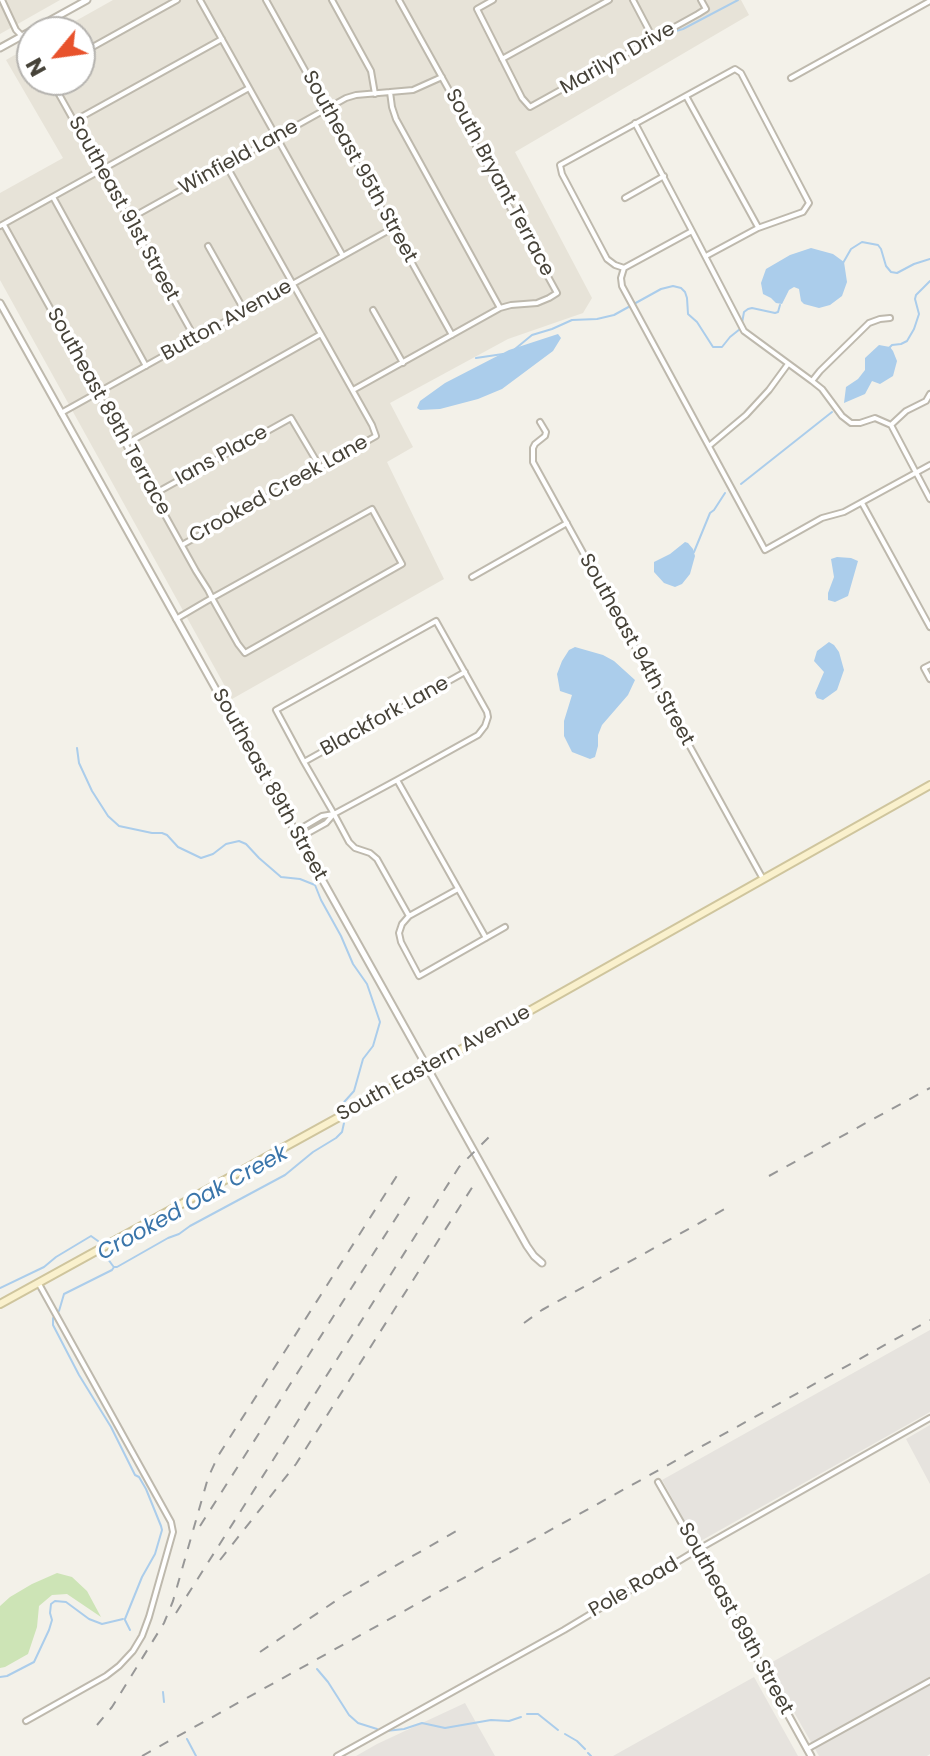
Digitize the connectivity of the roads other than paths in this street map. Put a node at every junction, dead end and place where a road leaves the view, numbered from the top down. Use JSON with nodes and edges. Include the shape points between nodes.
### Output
{"nodes":[{"id":1,"x":2,"y":0,"type":"edge"},
{"id":2,"x":87,"y":0,"type":"edge"},
{"id":3,"x":177,"y":0,"type":"edge"},
{"id":4,"x":200,"y":0,"type":"edge"},
{"id":5,"x":266,"y":0,"type":"edge"},
{"id":6,"x":332,"y":0,"type":"edge"},
{"id":7,"x":399,"y":0,"type":"edge"},
{"id":8,"x":493,"y":0,"type":"edge"},
{"id":9,"x":609,"y":0,"type":"edge"},
{"id":10,"x":633,"y":0,"type":"edge"},
{"id":11,"x":701,"y":0,"type":"edge"},
{"id":12,"x":930,"y":1,"type":"edge"},
{"id":13,"x":58,"y":16,"type":"edge"},
{"id":14,"x":16,"y":30,"type":"edge"},
{"id":15,"x":653,"y":38,"type":"junction"},
{"id":16,"x":222,"y":39,"type":"junction"},
{"id":17,"x":96,"y":45,"type":"edge"},
{"id":18,"x":502,"y":59,"type":"junction"},
{"id":19,"x":442,"y":77,"type":"junction"},
{"id":20,"x":791,"y":78,"type":"dead end"},
{"id":21,"x":249,"y":88,"type":"junction"},
{"id":22,"x":390,"y":92,"type":"junction"},
{"id":23,"x":375,"y":94,"type":"junction"},
{"id":24,"x":60,"y":96,"type":"edge"},
{"id":25,"x":686,"y":96,"type":"junction"},
{"id":26,"x":326,"y":109,"type":"junction"},
{"id":27,"x":74,"y":121,"type":"junction"},
{"id":28,"x":635,"y":123,"type":"junction"},
{"id":29,"x":276,"y":137,"type":"junction"},
{"id":30,"x":226,"y":165,"type":"junction"},
{"id":31,"x":102,"y":170,"type":"junction"},
{"id":32,"x":664,"y":176,"type":"junction"},
{"id":33,"x":53,"y":197,"type":"junction"},
{"id":34,"x":625,"y":198,"type":"dead end"},
{"id":35,"x":129,"y":219,"type":"junction"},
{"id":36,"x":2,"y":226,"type":"edge"},
{"id":37,"x":393,"y":228,"type":"junction"},
{"id":38,"x":758,"y":228,"type":"junction"},
{"id":39,"x":692,"y":231,"type":"junction"},
{"id":40,"x":208,"y":246,"type":"dead end"},
{"id":41,"x":343,"y":256,"type":"junction"},
{"id":42,"x":706,"y":256,"type":"junction"},
{"id":43,"x":624,"y":268,"type":"junction"},
{"id":44,"x":293,"y":284,"type":"junction"},
{"id":45,"x":0,"y":303,"type":"edge"},
{"id":46,"x":500,"y":308,"type":"junction"},
{"id":47,"x":373,"y":310,"type":"dead end"},
{"id":48,"x":244,"y":311,"type":"junction"},
{"id":49,"x":890,"y":318,"type":"dead end"},
{"id":50,"x":321,"y":334,"type":"junction"},
{"id":51,"x":452,"y":335,"type":"junction"},
{"id":52,"x":195,"y":338,"type":"junction"},
{"id":53,"x":403,"y":363,"type":"junction"},
{"id":54,"x":788,"y":364,"type":"junction"},
{"id":55,"x":146,"y":366,"type":"junction"},
{"id":56,"x":812,"y":381,"type":"junction"},
{"id":57,"x":353,"y":390,"type":"junction"},
{"id":58,"x":97,"y":393,"type":"junction"},
{"id":59,"x":930,"y":394,"type":"edge"},
{"id":60,"x":61,"y":413,"type":"junction"},
{"id":61,"x":540,"y":422,"type":"dead end"},
{"id":62,"x":891,"y":425,"type":"junction"},
{"id":63,"x":126,"y":444,"type":"junction"},
{"id":64,"x":709,"y":446,"type":"junction"},
{"id":65,"x":930,"y":465,"type":"edge"},
{"id":66,"x":320,"y":468,"type":"junction"},
{"id":67,"x":916,"y":473,"type":"junction"},
{"id":68,"x":154,"y":494,"type":"junction"},
{"id":69,"x":930,"y":499,"type":"edge"},
{"id":70,"x":862,"y":503,"type":"junction"},
{"id":71,"x":567,"y":523,"type":"junction"},
{"id":72,"x":182,"y":545,"type":"junction"},
{"id":73,"x":472,"y":577,"type":"dead end"},
{"id":74,"x":212,"y":598,"type":"junction"},
{"id":75,"x":176,"y":619,"type":"junction"},
{"id":76,"x":930,"y":627,"type":"edge"},
{"id":77,"x":930,"y":665,"type":"edge"},
{"id":78,"x":465,"y":672,"type":"junction"},
{"id":79,"x":930,"y":679,"type":"edge"},
{"id":80,"x":304,"y":762,"type":"junction"},
{"id":81,"x":397,"y":780,"type":"junction"},
{"id":82,"x":930,"y":785,"type":"edge"},
{"id":83,"x":334,"y":814,"type":"junction"},
{"id":84,"x":295,"y":832,"type":"junction"},
{"id":85,"x":299,"y":838,"type":"junction"},
{"id":86,"x":763,"y":879,"type":"junction"},
{"id":87,"x":458,"y":889,"type":"junction"},
{"id":88,"x":409,"y":916,"type":"junction"},
{"id":89,"x":505,"y":927,"type":"dead end"},
{"id":90,"x":486,"y":938,"type":"junction"},
{"id":91,"x":428,"y":1068,"type":"junction"},
{"id":92,"x":542,"y":1263,"type":"dead end"},
{"id":93,"x":38,"y":1283,"type":"junction"},
{"id":94,"x":0,"y":1304,"type":"edge"},
{"id":95,"x":930,"y":1418,"type":"edge"},
{"id":96,"x":658,"y":1482,"type":"dead end"},
{"id":97,"x":697,"y":1550,"type":"junction"},
{"id":98,"x":930,"y":1681,"type":"edge"},
{"id":99,"x":26,"y":1721,"type":"dead end"},
{"id":100,"x":807,"y":1749,"type":"junction"},
{"id":101,"x":337,"y":1756,"type":"edge"},
{"id":102,"x":811,"y":1756,"type":"edge"}],
"edges":[{"from":1,"to":14,"type":"street"},
{"from":2,"to":13,"type":"street"},
{"from":3,"to":17,"type":"street"},
{"from":4,"to":16,"type":"street"},
{"from":5,"to":26,"type":"street","name":"Southeast 95th Street"},
{"from":6,"to":23,"type":"street","via":[[371,71]]},
{"from":7,"to":19,"type":"street","name":"South Bryant Terrace"},
{"from":8,"to":18,"type":"street","via":[[477,9]]},
{"from":9,"to":18,"type":"street"},
{"from":10,"to":15,"type":"street"},
{"from":11,"to":15,"type":"street","name":"Marilyn Drive","via":[[706,9]]},
{"from":12,"to":20,"type":"street"},
{"from":15,"to":18,"type":"street","name":"Marilyn Drive","via":[[530,107]]},
{"from":16,"to":21,"type":"street"},
{"from":16,"to":27,"type":"street"},
{"from":19,"to":22,"type":"street","name":"Winfield Lane","via":[[417,89]]},
{"from":19,"to":46,"type":"street","name":"South Bryant Terrace","via":[[557,293],[537,303]]},
{"from":21,"to":29,"type":"street"},
{"from":21,"to":31,"type":"street"},
{"from":22,"to":23,"type":"street","name":"Winfield Lane"},
{"from":22,"to":46,"type":"street","via":[[396,119]]},
{"from":23,"to":26,"type":"street","name":"Winfield Lane","via":[[346,98]]},
{"from":24,"to":27,"type":"street","name":"Southeast 91st Street"},
{"from":25,"to":28,"type":"street"},
{"from":25,"to":38,"type":"street"},
{"from":25,"to":38,"type":"street","via":[[735,69],[741,73],[809,203],[803,212]]},
{"from":26,"to":29,"type":"street","name":"Winfield Lane"},
{"from":26,"to":37,"type":"street","name":"Southeast 95th Street"},
{"from":27,"to":31,"type":"street","name":"Southeast 91st Street"},
{"from":28,"to":32,"type":"street"},
{"from":28,"to":43,"type":"street","via":[[559,167],[607,259]]},
{"from":29,"to":30,"type":"street","name":"Winfield Lane"},
{"from":29,"to":41,"type":"street"},
{"from":30,"to":35,"type":"street","name":"Winfield Lane"},
{"from":30,"to":44,"type":"street"},
{"from":31,"to":33,"type":"street"},
{"from":31,"to":35,"type":"street","name":"Southeast 91st Street"},
{"from":32,"to":34,"type":"street"},
{"from":32,"to":39,"type":"street"},
{"from":33,"to":36,"type":"street"},
{"from":33,"to":55,"type":"street"},
{"from":35,"to":52,"type":"street","name":"Southeast 91st Street"},
{"from":36,"to":58,"type":"street","name":"Southeast 89th Terrace"},
{"from":37,"to":41,"type":"street","name":"Button Avenue"},
{"from":37,"to":51,"type":"street","name":"Southeast 95th Street"},
{"from":38,"to":42,"type":"street"},
{"from":39,"to":42,"type":"street"},
{"from":39,"to":43,"type":"street"},
{"from":40,"to":48,"type":"street"},
{"from":41,"to":44,"type":"street","name":"Button Avenue"},
{"from":42,"to":54,"type":"street","via":[[744,331]]},
{"from":43,"to":64,"type":"street","via":[[622,286]]},
{"from":44,"to":48,"type":"street","name":"Button Avenue"},
{"from":44,"to":50,"type":"street"},
{"from":45,"to":60,"type":"street","name":"Southeast 89th Street"},
{"from":46,"to":51,"type":"street","name":"South Bryant Terrace"},
{"from":47,"to":53,"type":"street"},
{"from":48,"to":52,"type":"street","name":"Button Avenue"},
{"from":49,"to":56,"type":"street","via":[[869,323]]},
{"from":50,"to":57,"type":"street"},
{"from":50,"to":63,"type":"street"},
{"from":51,"to":53,"type":"street","name":"South Bryant Terrace"},
{"from":52,"to":55,"type":"street","name":"Button Avenue"},
{"from":53,"to":57,"type":"street","name":"South Bryant Terrace"},
{"from":54,"to":56,"type":"street"},
{"from":54,"to":64,"type":"street","via":[[746,415]]},
{"from":55,"to":58,"type":"street","name":"Button Avenue"},
{"from":56,"to":62,"type":"street","via":[[851,423],[875,418]]},
{"from":57,"to":66,"type":"street","name":"Crooked Creek Lane","via":[[376,436]]},
{"from":58,"to":60,"type":"street","name":"Button Avenue"},
{"from":58,"to":63,"type":"street","name":"Southeast 89th Terrace"},
{"from":59,"to":62,"type":"street"},
{"from":60,"to":75,"type":"street","name":"Southeast 89th Street"},
{"from":61,"to":71,"type":"street","name":"Southeast 94th Street","via":[[546,432],[533,448],[533,462]]},
{"from":62,"to":67,"type":"street"},
{"from":63,"to":68,"type":"street","name":"Southeast 89th Terrace"},
{"from":64,"to":70,"type":"street","via":[[765,550]]},
{"from":65,"to":67,"type":"street"},
{"from":66,"to":68,"type":"street","name":"Ians Place","via":[[291,418]]},
{"from":66,"to":72,"type":"street","name":"Crooked Creek Lane"},
{"from":67,"to":69,"type":"street"},
{"from":67,"to":70,"type":"street"},
{"from":68,"to":72,"type":"street","name":"Southeast 89th Terrace"},
{"from":70,"to":76,"type":"street"},
{"from":71,"to":73,"type":"street"},
{"from":71,"to":86,"type":"street","name":"Southeast 94th Street"},
{"from":72,"to":74,"type":"street","name":"Southeast 89th Terrace"},
{"from":74,"to":74,"type":"street","name":"Southeast 89th Terrace","via":[[372,509],[402,564],[245,653]]},
{"from":74,"to":75,"type":"street","name":"Southeast 89th Terrace"},
{"from":75,"to":84,"type":"street","name":"Southeast 89th Street"},
{"from":77,"to":79,"type":"street","via":[[924,668]]},
{"from":78,"to":80,"type":"street","name":"Blackfork Lane"},
{"from":78,"to":80,"type":"street","via":[[436,621],[276,710]]},
{"from":78,"to":81,"type":"street","via":[[487,712],[487,722],[478,735]]},
{"from":80,"to":83,"type":"street"},
{"from":81,"to":83,"type":"street"},
{"from":81,"to":87,"type":"street"},
{"from":82,"to":86,"type":"main road","name":"South Eastern Avenue"},
{"from":83,"to":84,"type":"street"},
{"from":83,"to":85,"type":"street"},
{"from":83,"to":88,"type":"street","via":[[351,845],[377,859]]},
{"from":84,"to":85,"type":"street","name":"Southeast 89th Street"},
{"from":85,"to":91,"type":"street","name":"Southeast 89th Street"},
{"from":86,"to":91,"type":"main road","name":"South Eastern Avenue"},
{"from":87,"to":88,"type":"street"},
{"from":87,"to":90,"type":"street"},
{"from":88,"to":90,"type":"street","via":[[400,938],[419,976]]},
{"from":89,"to":90,"type":"street"},
{"from":91,"to":92,"type":"street","name":"Southeast 89th Street","via":[[527,1246]]},
{"from":91,"to":93,"type":"main road","name":"South Eastern Avenue"},
{"from":93,"to":94,"type":"main road","name":"South Eastern Avenue"},
{"from":93,"to":99,"type":"street","via":[[173,1532],[149,1617],[133,1651],[106,1676]]},
{"from":95,"to":97,"type":"street","name":"Pole Road"},
{"from":96,"to":97,"type":"street","name":"Southeast 89th Street"},
{"from":97,"to":100,"type":"street","name":"Southeast 89th Street"},
{"from":97,"to":101,"type":"street","name":"Pole Road"},
{"from":98,"to":100,"type":"street"},
{"from":100,"to":102,"type":"street","name":"Southeast 89th Street"}]}
